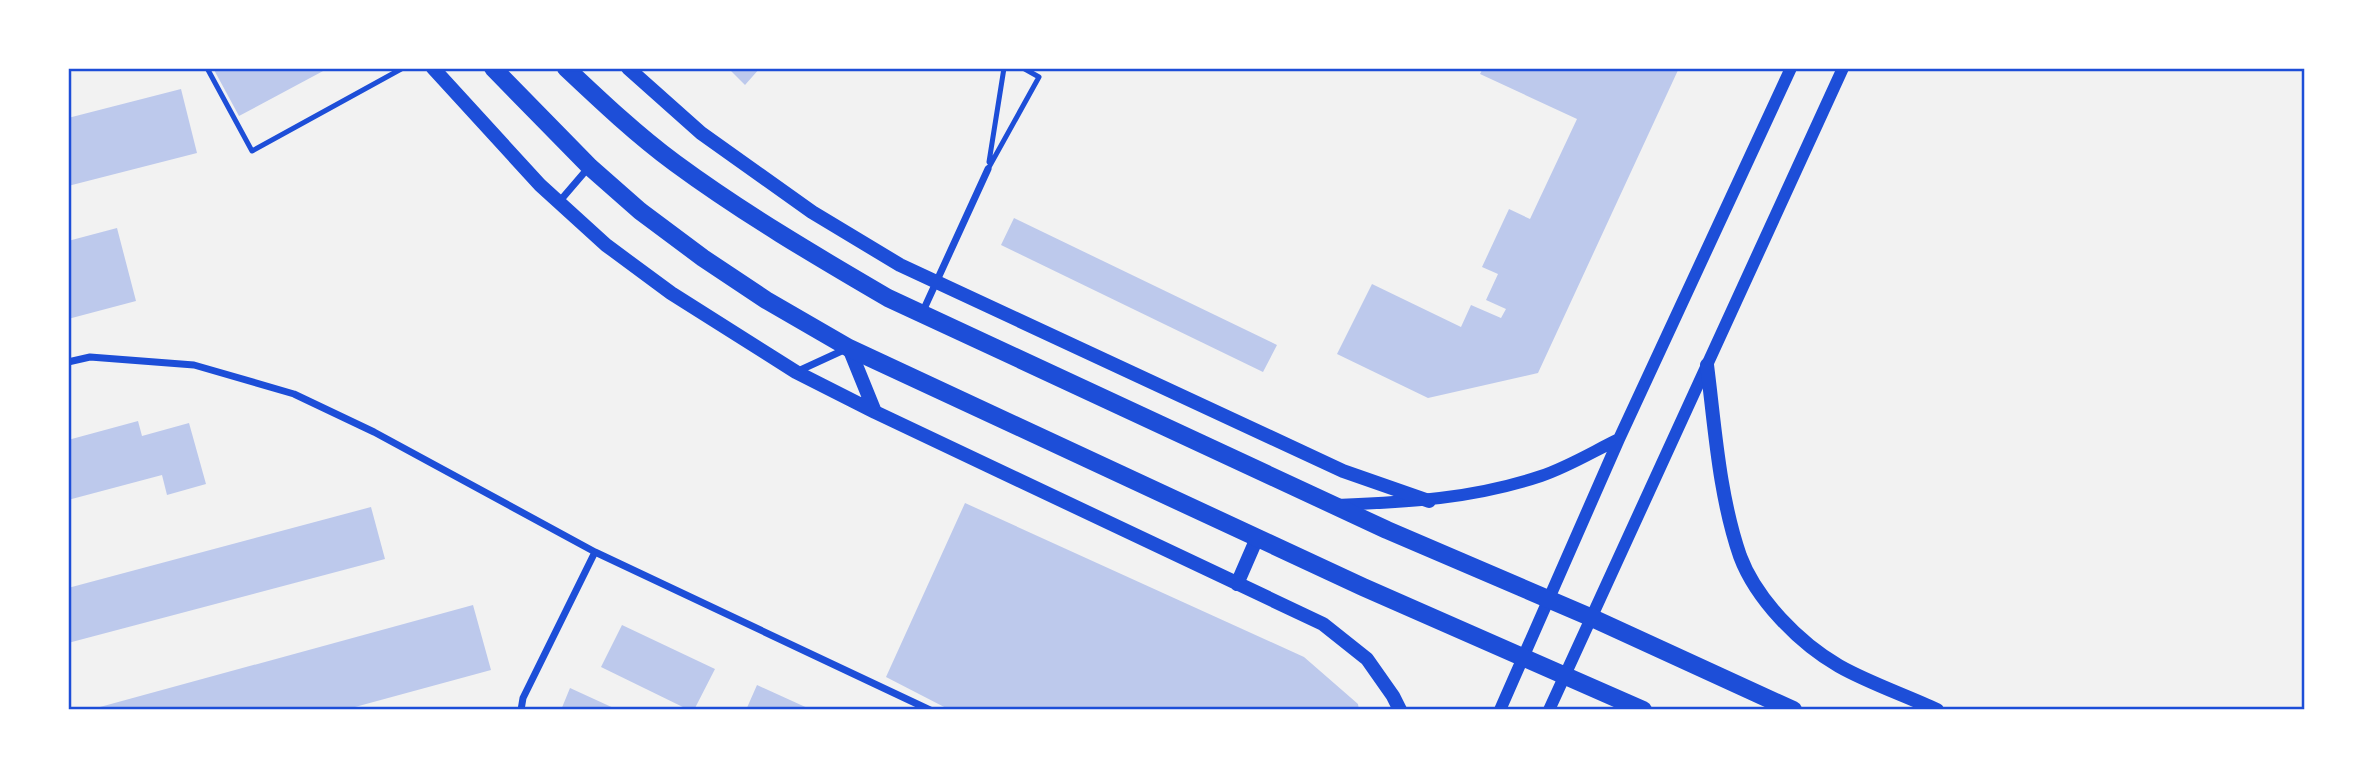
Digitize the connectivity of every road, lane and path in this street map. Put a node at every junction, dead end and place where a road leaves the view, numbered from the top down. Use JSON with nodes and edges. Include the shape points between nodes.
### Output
{"nodes":[{"id":1,"x":207,"y":68,"type":"edge"},
{"id":2,"x":403,"y":68,"type":"edge"},
{"id":3,"x":433,"y":68,"type":"edge"},
{"id":4,"x":493,"y":68,"type":"edge"},
{"id":5,"x":566,"y":68,"type":"edge"},
{"id":6,"x":628,"y":68,"type":"edge"},
{"id":7,"x":1003,"y":68,"type":"edge"},
{"id":8,"x":1024,"y":68,"type":"edge"},
{"id":9,"x":1791,"y":68,"type":"edge"},
{"id":10,"x":1843,"y":68,"type":"edge"},
{"id":11,"x":590,"y":167,"type":"junction"},
{"id":12,"x":988,"y":169,"type":"junction"},
{"id":13,"x":559,"y":202,"type":"junction"},
{"id":14,"x":936,"y":282,"type":"junction"},
{"id":15,"x":922,"y":314,"type":"junction"},
{"id":16,"x":849,"y":348,"type":"junction"},
{"id":17,"x":68,"y":362,"type":"edge"},
{"id":18,"x":1707,"y":365,"type":"junction"},
{"id":19,"x":796,"y":372,"type":"junction"},
{"id":20,"x":875,"y":412,"type":"junction"},
{"id":21,"x":1619,"y":439,"type":"junction"},
{"id":22,"x":1429,"y":501,"type":"junction"},
{"id":23,"x":1334,"y":505,"type":"junction"},
{"id":24,"x":1257,"y":538,"type":"junction"},
{"id":25,"x":595,"y":552,"type":"junction"},
{"id":26,"x":1237,"y":584,"type":"junction"},
{"id":27,"x":1548,"y":600,"type":"junction"},
{"id":28,"x":1591,"y":617,"type":"junction"},
{"id":29,"x":1523,"y":658,"type":"junction"},
{"id":30,"x":1564,"y":676,"type":"junction"},
{"id":31,"x":521,"y":710,"type":"edge"},
{"id":32,"x":930,"y":710,"type":"edge"},
{"id":33,"x":1399,"y":710,"type":"edge"},
{"id":34,"x":1500,"y":710,"type":"edge"},
{"id":35,"x":1549,"y":710,"type":"edge"},
{"id":36,"x":1643,"y":710,"type":"edge"},
{"id":37,"x":1793,"y":710,"type":"edge"},
{"id":38,"x":1937,"y":710,"type":"edge"}],
"edges":[{"from":1,"to":2,"type":"lane","via":[[252,151]]},
{"from":3,"to":13,"type":"main road"},
{"from":4,"to":11,"type":"main road"},
{"from":5,"to":15,"type":"main road","via":[[675,163],[813,254]]},
{"from":6,"to":14,"type":"main road","via":[[701,133],[811,212]]},
{"from":7,"to":12,"type":"lane"},
{"from":8,"to":12,"type":"lane","via":[[1039,77]]},
{"from":9,"to":21,"type":"street"},
{"from":10,"to":18,"type":"street"},
{"from":11,"to":13,"type":"street"},
{"from":11,"to":16,"type":"main road","via":[[703,258]]},
{"from":12,"to":14,"type":"street"},
{"from":13,"to":19,"type":"main road","via":[[606,245],[671,293]]},
{"from":14,"to":15,"type":"street"},
{"from":14,"to":22,"type":"main road","via":[[1343,471]]},
{"from":15,"to":23,"type":"main road"},
{"from":16,"to":19,"type":"street"},
{"from":16,"to":20,"type":"main road"},
{"from":16,"to":24,"type":"main road"},
{"from":17,"to":25,"type":"street","via":[[90,357],[194,365],[293,394],[374,432]]},
{"from":18,"to":28,"type":"street"},
{"from":18,"to":38,"type":"main road","via":[[1727,507],[1741,558],[1766,602],[1800,638],[1839,666]]},
{"from":19,"to":20,"type":"main road"},
{"from":20,"to":26,"type":"main road"},
{"from":21,"to":22,"type":"street","via":[[1543,476],[1492,491]]},
{"from":21,"to":27,"type":"street"},
{"from":22,"to":23,"type":"street"},
{"from":23,"to":27,"type":"main road"},
{"from":24,"to":26,"type":"main road"},
{"from":24,"to":29,"type":"main road"},
{"from":25,"to":31,"type":"street"},
{"from":25,"to":32,"type":"street"},
{"from":26,"to":33,"type":"main road","via":[[1323,624],[1367,659]]},
{"from":27,"to":28,"type":"main road"},
{"from":27,"to":29,"type":"street"},
{"from":28,"to":30,"type":"street"},
{"from":28,"to":37,"type":"main road"},
{"from":29,"to":30,"type":"main road"},
{"from":29,"to":34,"type":"street"},
{"from":30,"to":35,"type":"street"},
{"from":30,"to":36,"type":"main road"}]}
